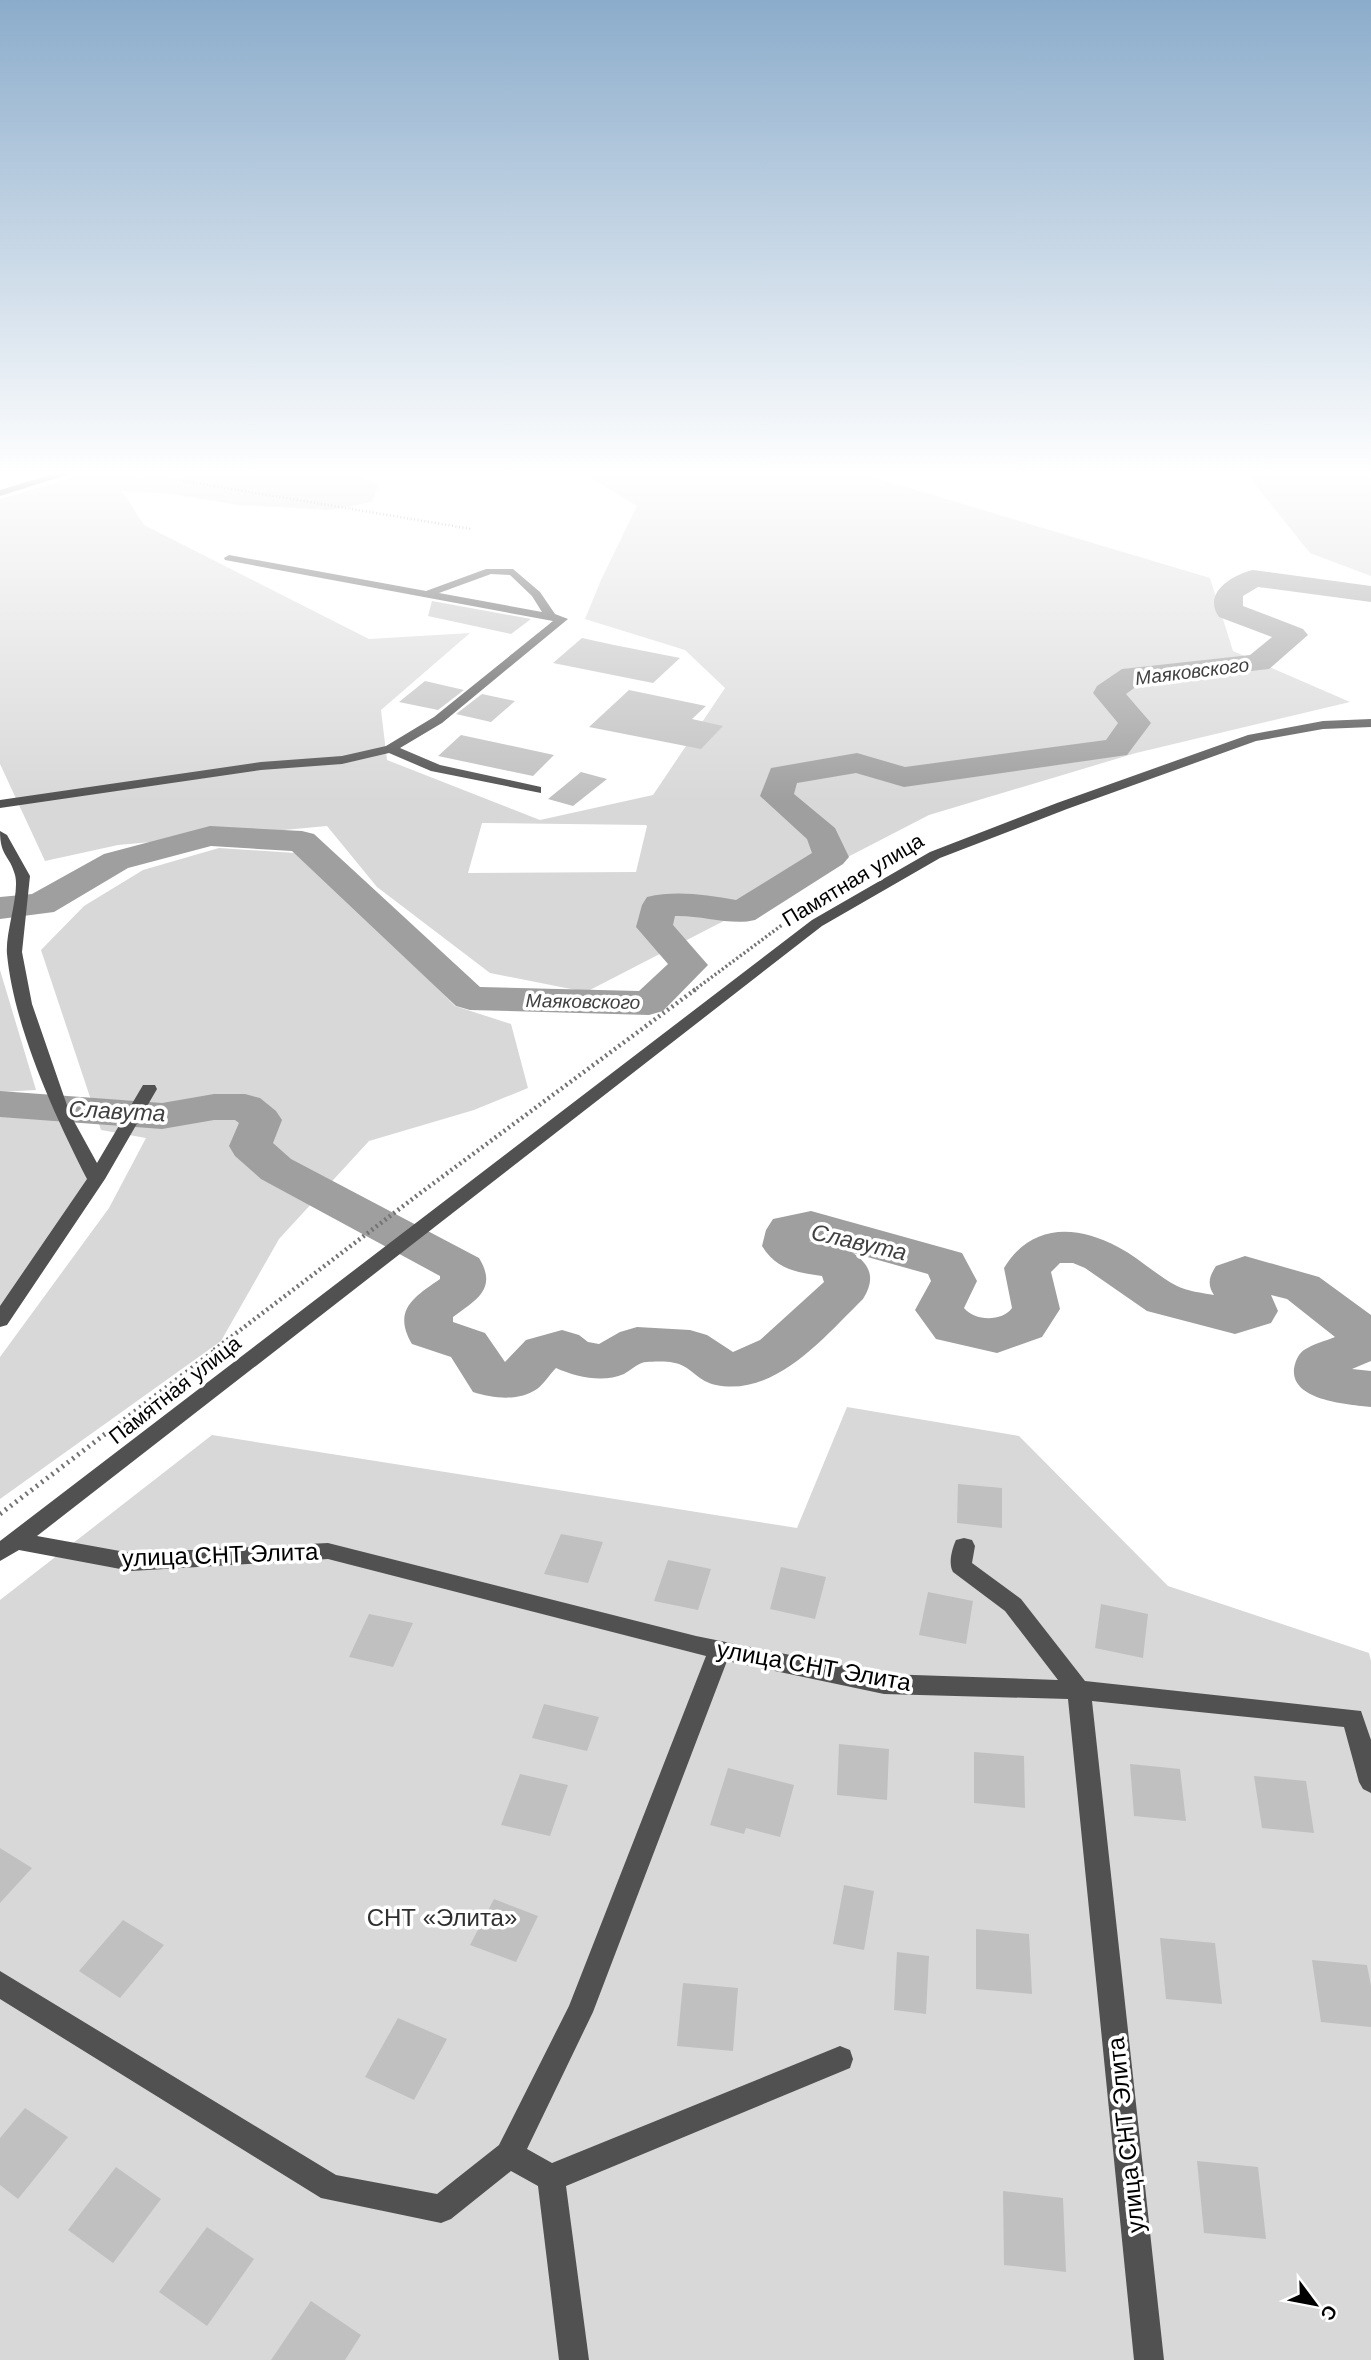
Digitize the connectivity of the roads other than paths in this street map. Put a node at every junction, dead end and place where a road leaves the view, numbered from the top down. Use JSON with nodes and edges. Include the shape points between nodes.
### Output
{"nodes":[{"id":1,"x":367,"y":582,"type":"edge"},
{"id":2,"x":459,"y":582,"type":"edge"},
{"id":3,"x":524,"y":582,"type":"edge"},
{"id":4,"x":429,"y":593,"type":"junction"},
{"id":5,"x":556,"y":617,"type":"junction"},
{"id":6,"x":1371,"y":723,"type":"edge"},
{"id":7,"x":390,"y":750,"type":"junction"},
{"id":8,"x":536,"y":790,"type":"dead end"},
{"id":9,"x":0,"y":804,"type":"edge"},
{"id":10,"x":0,"y":835,"type":"edge"},
{"id":11,"x":149,"y":1089,"type":"dead end"},
{"id":12,"x":96,"y":1179,"type":"junction"},
{"id":13,"x":0,"y":1320,"type":"edge"},
{"id":14,"x":964,"y":1546,"type":"dead end"},
{"id":15,"x":8,"y":1547,"type":"edge"},
{"id":16,"x":720,"y":1650,"type":"junction"},
{"id":17,"x":1079,"y":1690,"type":"junction"},
{"id":18,"x":1371,"y":1782,"type":"edge"},
{"id":19,"x":0,"y":1984,"type":"edge"},
{"id":20,"x":840,"y":2059,"type":"dead end"},
{"id":21,"x":509,"y":2155,"type":"junction"},
{"id":22,"x":551,"y":2178,"type":"junction"},
{"id":23,"x":574,"y":2360,"type":"edge"},
{"id":24,"x":1149,"y":2360,"type":"edge"}],
"edges":[{"from":1,"to":4,"type":"street"},
{"from":2,"to":4,"type":"street"},
{"from":3,"to":5,"type":"street"},
{"from":4,"to":5,"type":"street"},
{"from":5,"to":7,"type":"street","via":[[438,720]]},
{"from":6,"to":15,"type":"street","name":"Памятная улица","via":[[1323,725],[1252,738],[1062,806],[935,855],[817,923]]},
{"from":7,"to":8,"type":"street","via":[[436,768]]},
{"from":7,"to":9,"type":"street"},
{"from":10,"to":12,"type":"street","via":[[23,876],[14,952],[24,1004],[62,1114]]},
{"from":11,"to":12,"type":"street"},
{"from":12,"to":13,"type":"street"},
{"from":14,"to":17,"type":"street","via":[[961,1566],[1013,1605]]},
{"from":15,"to":16,"type":"street","name":"улица СНТ Элита","via":[[131,1562],[328,1551]]},
{"from":16,"to":17,"type":"street","name":"улица СНТ Элита","via":[[884,1684]]},
{"from":16,"to":21,"type":"street","via":[[580,2012]]},
{"from":17,"to":18,"type":"street","via":[[1353,1718]]},
{"from":17,"to":24,"type":"street","name":"улица СНТ Элита"},
{"from":19,"to":21,"type":"street","via":[[331,2188],[442,2209]]},
{"from":20,"to":22,"type":"street"},
{"from":21,"to":22,"type":"street"},
{"from":22,"to":23,"type":"street"}]}
